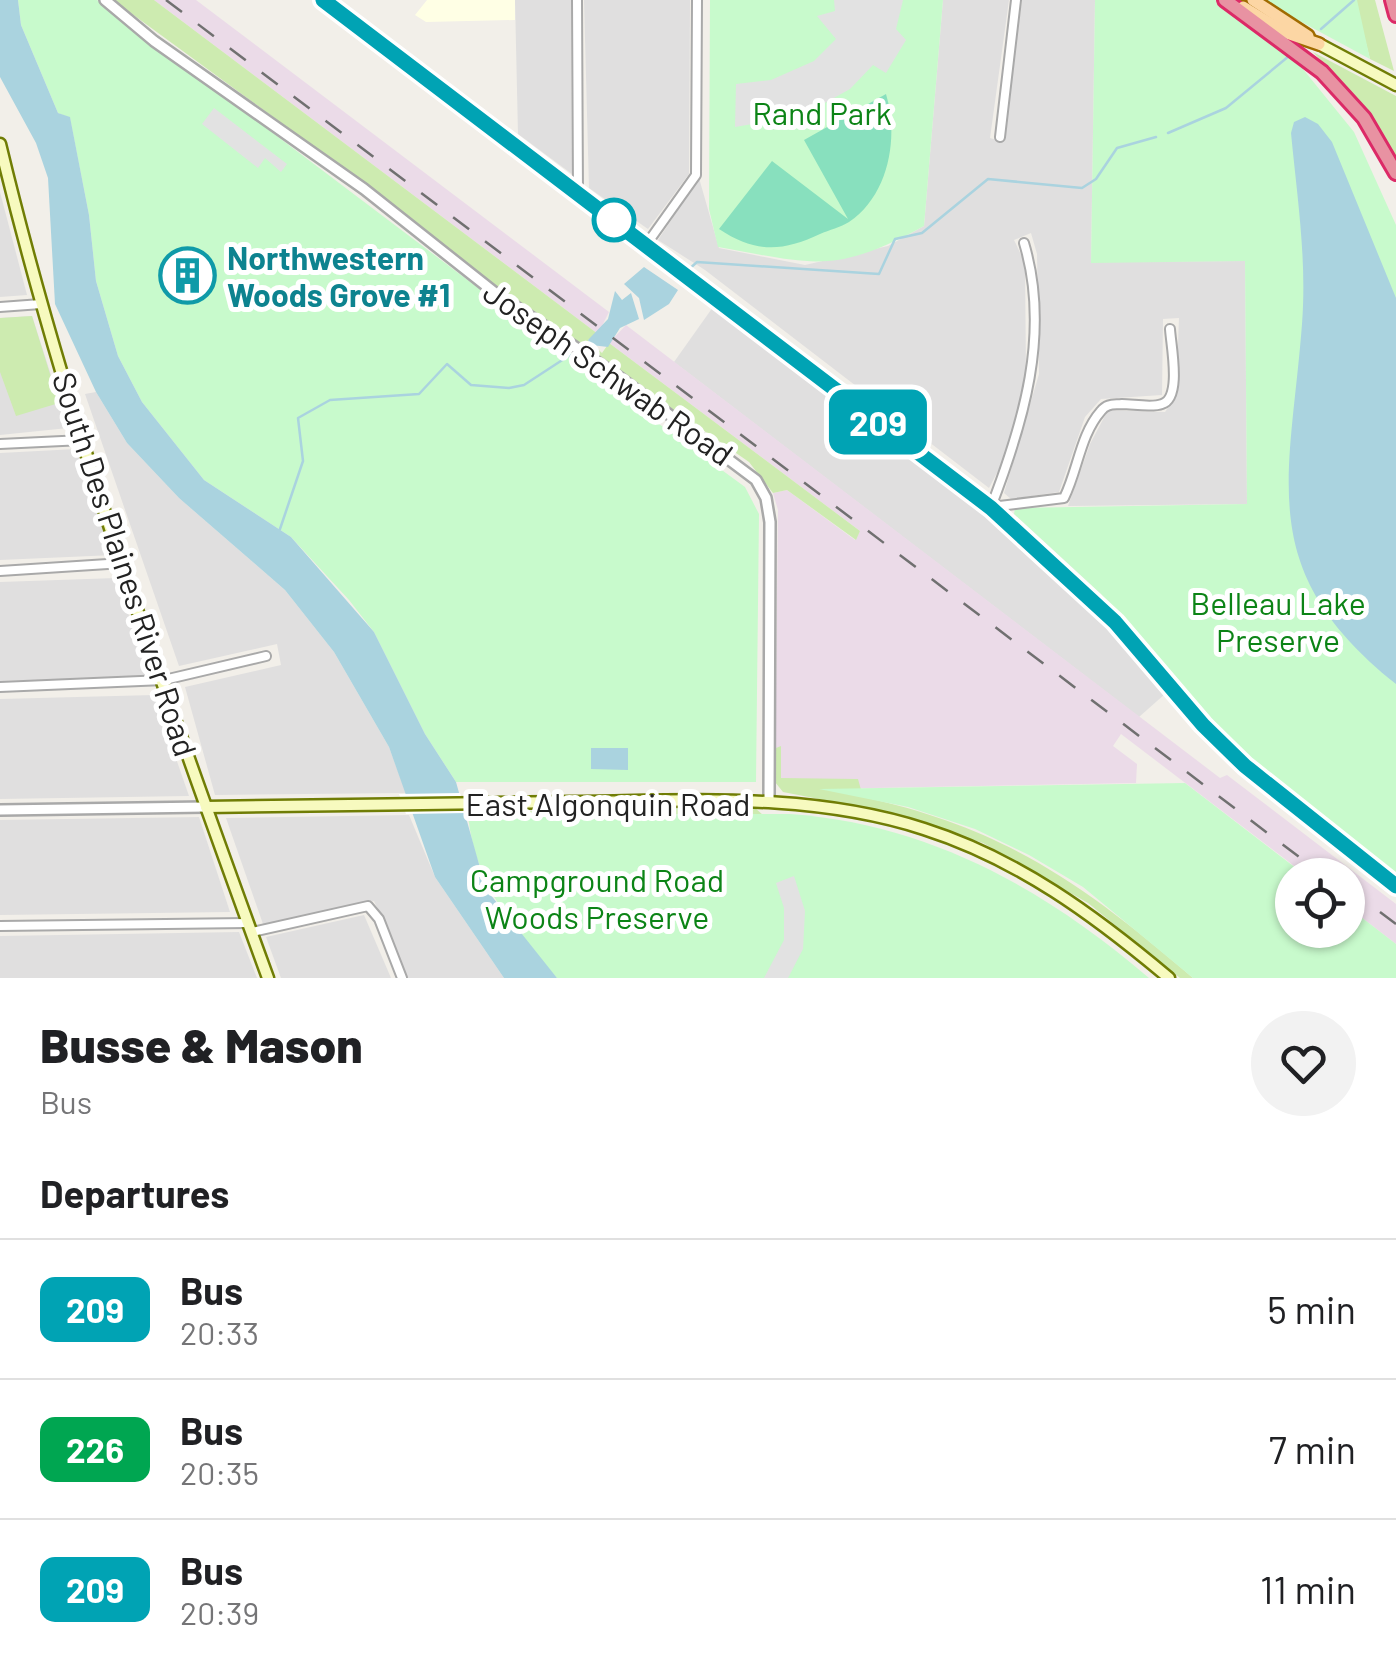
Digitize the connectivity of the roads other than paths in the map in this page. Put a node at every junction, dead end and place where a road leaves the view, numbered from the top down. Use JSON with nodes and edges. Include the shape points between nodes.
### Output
{"nodes":[{"id":1,"x":104,"y":0,"type":"edge"},
{"id":2,"x":322,"y":0,"type":"edge"},
{"id":3,"x":577,"y":0,"type":"edge"},
{"id":4,"x":696,"y":0,"type":"edge"},
{"id":5,"x":1016,"y":0,"type":"edge"},
{"id":6,"x":1225,"y":0,"type":"edge"},
{"id":7,"x":1233,"y":0,"type":"edge"},
{"id":8,"x":1253,"y":0,"type":"edge"},
{"id":9,"x":1392,"y":0,"type":"edge"},
{"id":10,"x":1396,"y":15,"type":"edge"},
{"id":11,"x":1320,"y":44,"type":"junction"},
{"id":12,"x":1396,"y":85,"type":"edge"},
{"id":13,"x":1000,"y":137,"type":"dead end"},
{"id":14,"x":0,"y":144,"type":"edge"},
{"id":15,"x":3,"y":170,"type":"edge"},
{"id":16,"x":1396,"y":173,"type":"edge"},
{"id":17,"x":578,"y":193,"type":"junction"},
{"id":18,"x":1024,"y":243,"type":"dead end"},
{"id":19,"x":646,"y":245,"type":"junction"},
{"id":20,"x":42,"y":304,"type":"junction"},
{"id":21,"x":0,"y":306,"type":"edge"},
{"id":22,"x":1170,"y":329,"type":"dead end"},
{"id":23,"x":82,"y":440,"type":"junction"},
{"id":24,"x":0,"y":444,"type":"edge"},
{"id":25,"x":991,"y":508,"type":"junction"},
{"id":26,"x":123,"y":563,"type":"junction"},
{"id":27,"x":0,"y":570,"type":"edge"},
{"id":28,"x":266,"y":656,"type":"dead end"},
{"id":29,"x":164,"y":680,"type":"junction"},
{"id":30,"x":0,"y":687,"type":"edge"},
{"id":31,"x":769,"y":802,"type":"junction"},
{"id":32,"x":206,"y":808,"type":"junction"},
{"id":33,"x":0,"y":810,"type":"edge"},
{"id":34,"x":1396,"y":886,"type":"edge"},
{"id":35,"x":0,"y":926,"type":"edge"},
{"id":36,"x":250,"y":928,"type":"junction"},
{"id":37,"x":268,"y":978,"type":"edge"},
{"id":38,"x":402,"y":978,"type":"edge"},
{"id":39,"x":1169,"y":978,"type":"edge"}],
"edges":[{"from":1,"to":31,"type":"street","name":"Joseph Schwab Road","via":[[759,484],[770,522]]},
{"from":2,"to":17,"type":"main road"},
{"from":3,"to":17,"type":"street"},
{"from":4,"to":19,"type":"street","via":[[696,175]]},
{"from":5,"to":13,"type":"street"},
{"from":6,"to":16,"type":"highway","via":[[1322,72],[1364,118]]},
{"from":7,"to":11,"type":"main road","via":[[1284,32]]},
{"from":8,"to":11,"type":"main road"},
{"from":9,"to":10,"type":"highway"},
{"from":11,"to":12,"type":"main road"},
{"from":14,"to":15,"type":"main road","name":"South Des Plaines River Road"},
{"from":15,"to":20,"type":"main road","name":"South Des Plaines River Road"},
{"from":17,"to":19,"type":"main road"},
{"from":18,"to":25,"type":"street","via":[[1033,376]]},
{"from":19,"to":25,"type":"main road"},
{"from":20,"to":21,"type":"street"},
{"from":20,"to":23,"type":"main road","name":"South Des Plaines River Road"},
{"from":22,"to":25,"type":"street","via":[[1168,401],[1101,410],[1064,498]]},
{"from":23,"to":24,"type":"street"},
{"from":23,"to":26,"type":"main road","name":"South Des Plaines River Road"},
{"from":25,"to":34,"type":"main road","via":[[1115,622],[1245,766]]},
{"from":26,"to":27,"type":"street"},
{"from":26,"to":29,"type":"main road","name":"South Des Plaines River Road"},
{"from":28,"to":29,"type":"street"},
{"from":29,"to":30,"type":"street"},
{"from":29,"to":32,"type":"main road","name":"South Des Plaines River Road"},
{"from":31,"to":32,"type":"main road","name":"East Algonquin Road"},
{"from":31,"to":39,"type":"main road","name":"East Algonquin Road","via":[[888,818],[981,850],[1060,893]]},
{"from":32,"to":33,"type":"street","name":"East Algonquin Road"},
{"from":32,"to":36,"type":"main road","name":"South Des Plaines River Road"},
{"from":35,"to":36,"type":"street"},
{"from":36,"to":37,"type":"main road","name":"South Des Plaines River Road"},
{"from":36,"to":38,"type":"street","via":[[368,906],[380,919]]}]}
